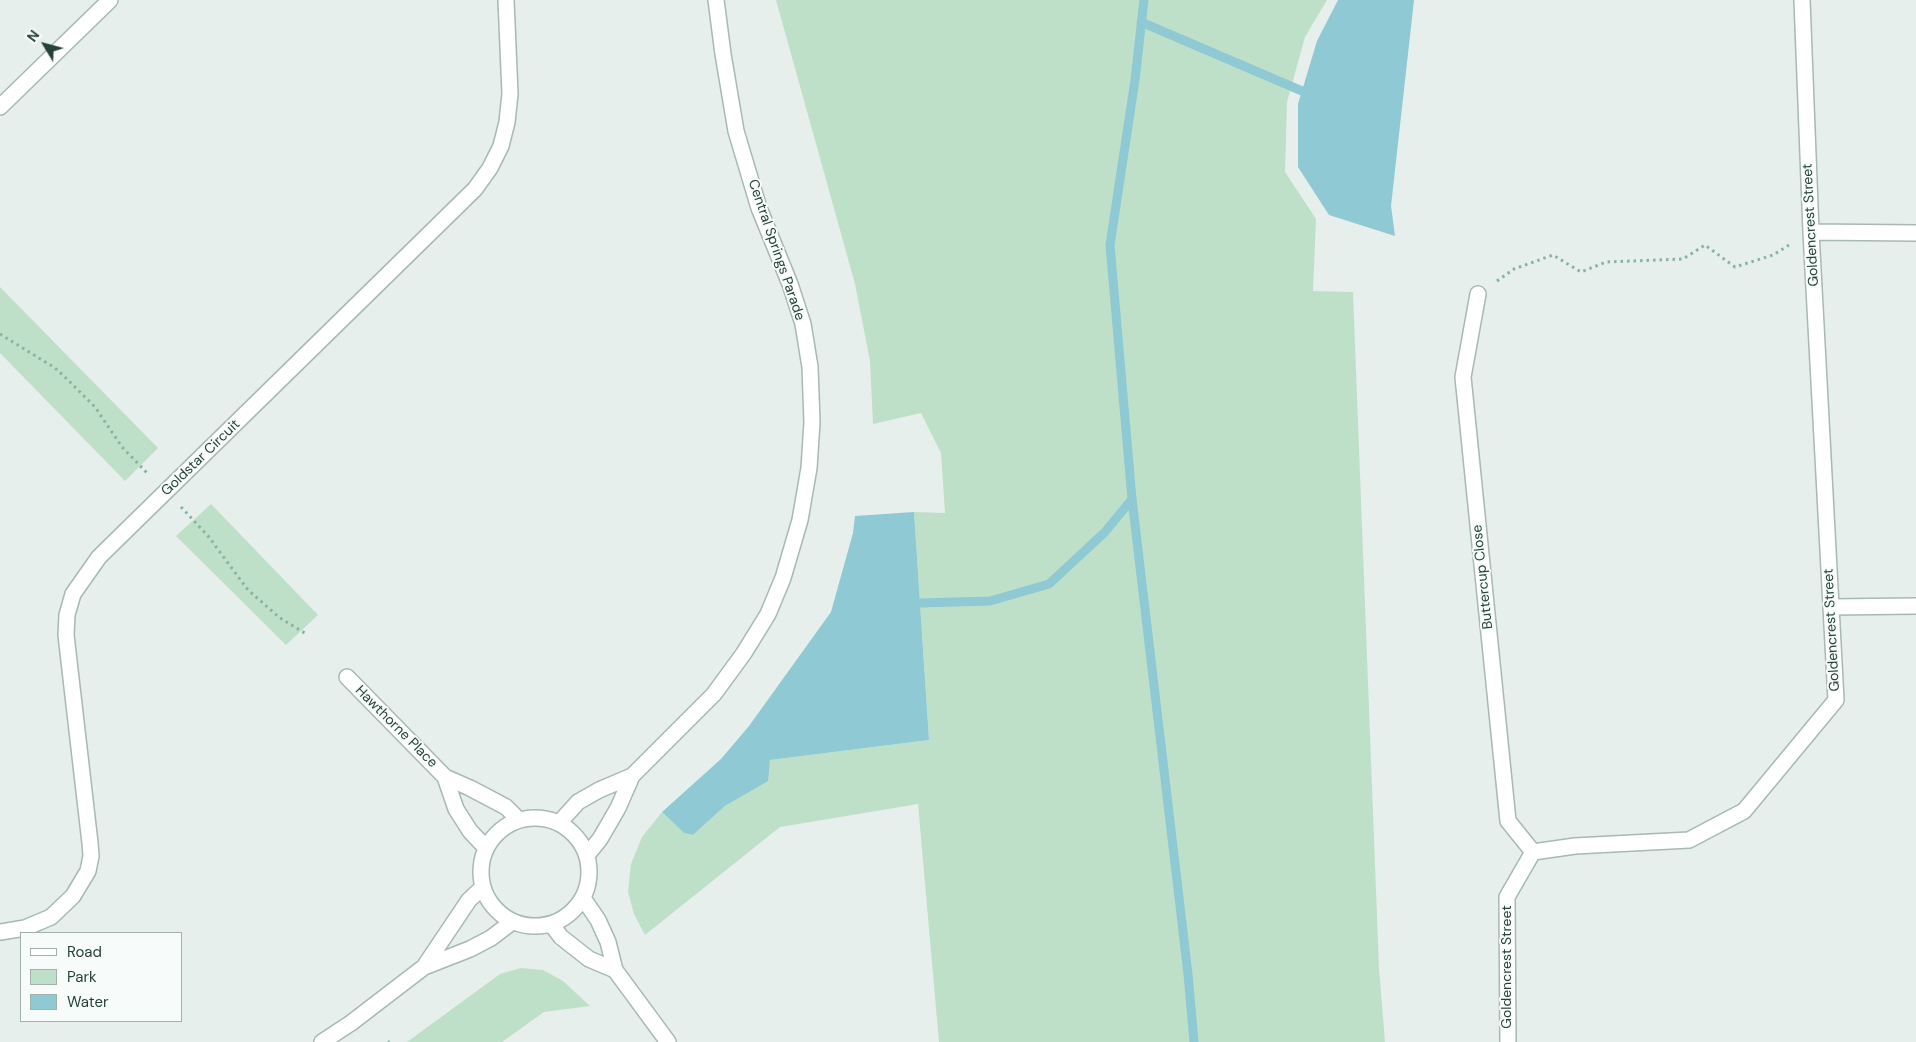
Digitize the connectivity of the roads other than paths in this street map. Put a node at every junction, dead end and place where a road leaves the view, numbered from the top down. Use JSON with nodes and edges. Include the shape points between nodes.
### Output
{"nodes":[{"id":1,"x":110,"y":0,"type":"edge"},
{"id":2,"x":506,"y":0,"type":"edge"},
{"id":3,"x":716,"y":0,"type":"edge"},
{"id":4,"x":1802,"y":0,"type":"edge"},
{"id":5,"x":0,"y":107,"type":"edge"},
{"id":6,"x":1810,"y":232,"type":"junction"},
{"id":7,"x":1916,"y":233,"type":"edge"},
{"id":8,"x":1478,"y":294,"type":"road end"},
{"id":9,"x":1916,"y":606,"type":"edge"},
{"id":10,"x":1831,"y":607,"type":"junction"},
{"id":11,"x":347,"y":677,"type":"dead end"},
{"id":12,"x":632,"y":776,"type":"junction"},
{"id":13,"x":445,"y":777,"type":"junction"},
{"id":14,"x":519,"y":820,"type":"junction"},
{"id":15,"x":559,"y":823,"type":"junction"},
{"id":16,"x":486,"y":848,"type":"junction"},
{"id":17,"x":1533,"y":852,"type":"junction"},
{"id":18,"x":587,"y":856,"type":"junction"},
{"id":19,"x":482,"y":888,"type":"junction"},
{"id":20,"x":583,"y":898,"type":"junction"},
{"id":21,"x":512,"y":922,"type":"junction"},
{"id":22,"x":551,"y":924,"type":"junction"},
{"id":23,"x":0,"y":932,"type":"edge"},
{"id":24,"x":424,"y":967,"type":"junction"},
{"id":25,"x":615,"y":970,"type":"junction"},
{"id":26,"x":322,"y":1042,"type":"edge"},
{"id":27,"x":668,"y":1042,"type":"edge"},
{"id":28,"x":1508,"y":1042,"type":"edge"}],
"edges":[{"from":1,"to":5,"type":"street"},
{"from":2,"to":23,"type":"street","name":"Goldstar Circuit","via":[[510,94],[507,122],[501,146],[475,189],[99,557],[73,594],[67,614],[66,635],[90,843],[88,871],[73,896],[50,918],[25,928]]},
{"from":3,"to":12,"type":"street","name":"Central Springs Parade","via":[[736,131],[759,208],[803,324],[810,367],[812,422],[809,468],[800,520],[783,578],[768,614],[714,694]]},
{"from":4,"to":6,"type":"street","name":"Goldencrest Street"},
{"from":6,"to":7,"type":"street"},
{"from":6,"to":10,"type":"street","name":"Goldencrest Street"},
{"from":8,"to":17,"type":"street","name":"Buttercup Close","via":[[1463,377],[1508,822]]},
{"from":9,"to":10,"type":"street"},
{"from":10,"to":17,"type":"street","name":"Goldencrest Street","via":[[1836,700],[1744,811],[1689,840],[1575,846]]},
{"from":11,"to":13,"type":"street","name":"Hawthorne Place"},
{"from":12,"to":15,"type":"street","name":"Central Springs Parade","via":[[578,802]]},
{"from":12,"to":18,"type":"street","name":"Central Springs Parade","via":[[618,808]]},
{"from":13,"to":14,"type":"street","name":"Hawthorne Place","via":[[506,807]]},
{"from":13,"to":16,"type":"street","name":"Hawthorne Place","via":[[456,809]]},
{"from":14,"to":15,"type":"street","via":[[539,818]]},
{"from":14,"to":16,"type":"street","via":[[494,836]]},
{"from":15,"to":18,"type":"street","via":[[581,842]]},
{"from":16,"to":19,"type":"street","via":[[481,861]]},
{"from":17,"to":28,"type":"street","name":"Goldencrest Street","via":[[1507,897]]},
{"from":18,"to":20,"type":"street","via":[[590,870]]},
{"from":19,"to":21,"type":"street","via":[[488,902]]},
{"from":19,"to":24,"type":"street","via":[[469,900]]},
{"from":20,"to":22,"type":"street","via":[[569,914]]},
{"from":20,"to":25,"type":"street","via":[[608,942]]},
{"from":21,"to":22,"type":"street","via":[[538,927]]},
{"from":21,"to":24,"type":"street","via":[[491,938]]},
{"from":22,"to":25,"type":"street","via":[[561,937],[589,959]]},
{"from":24,"to":26,"type":"street"},
{"from":25,"to":27,"type":"street"}]}
